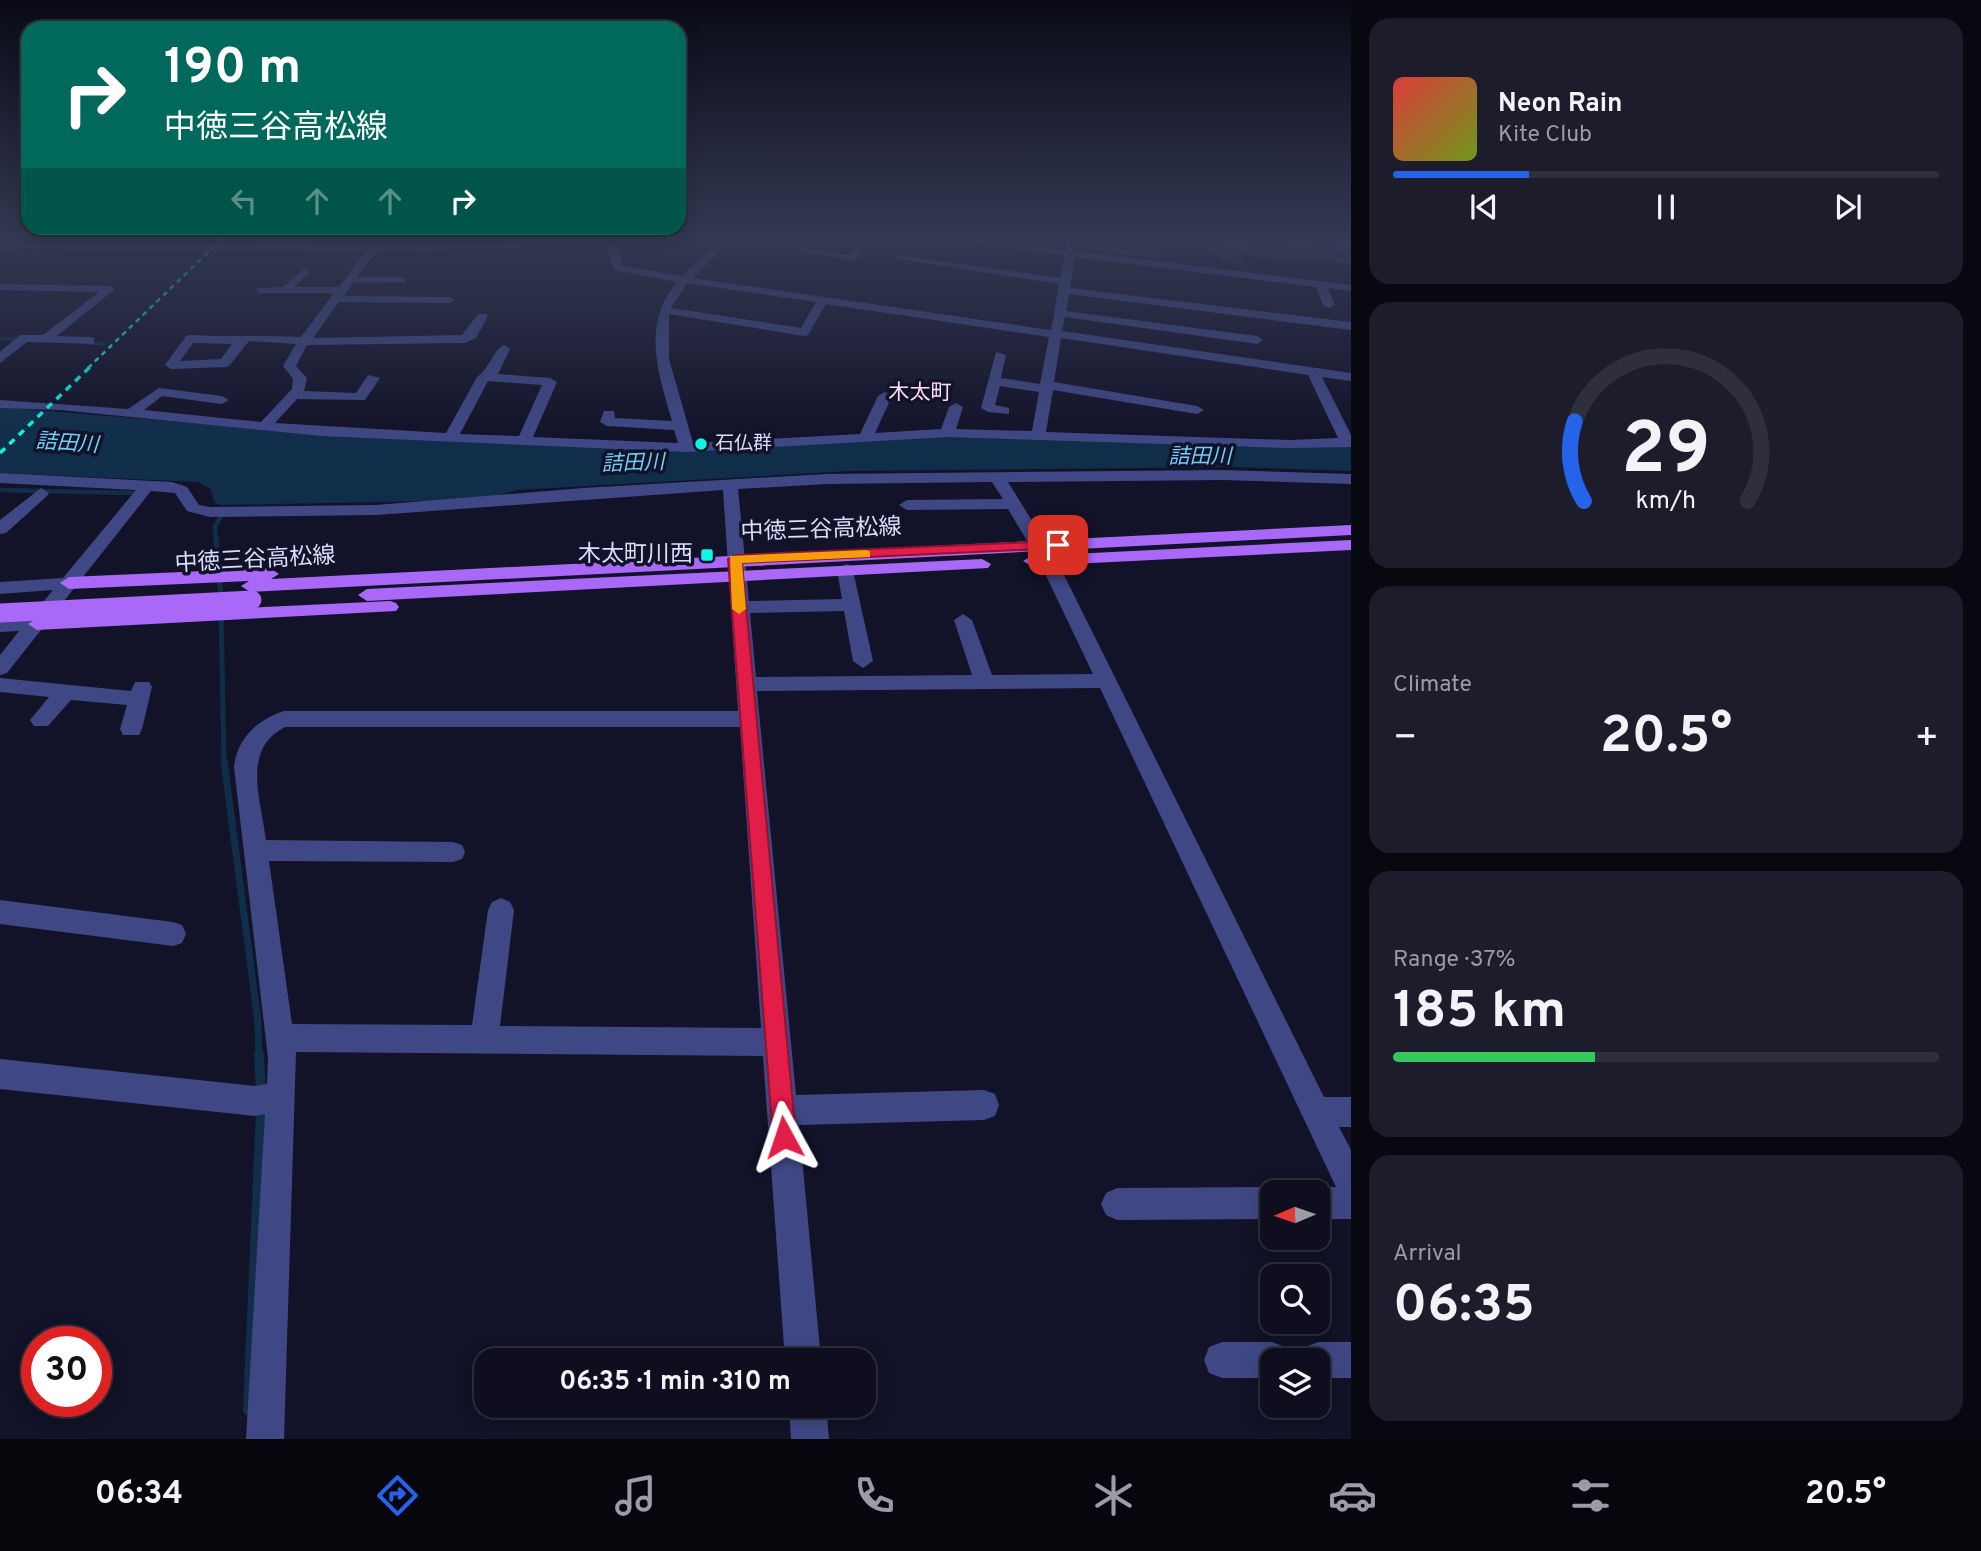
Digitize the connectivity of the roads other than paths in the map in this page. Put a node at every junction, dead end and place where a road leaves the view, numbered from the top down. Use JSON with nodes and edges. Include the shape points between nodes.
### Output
{"nodes":[{"id":1,"x":91,"y":304,"type":"edge"},
{"id":2,"x":331,"y":304,"type":"edge"},
{"id":3,"x":668,"y":304,"type":"edge"},
{"id":4,"x":739,"y":304,"type":"edge"},
{"id":5,"x":769,"y":304,"type":"edge"},
{"id":6,"x":803,"y":304,"type":"edge"},
{"id":7,"x":821,"y":304,"type":"edge"},
{"id":8,"x":865,"y":304,"type":"edge"},
{"id":9,"x":1060,"y":304,"type":"edge"},
{"id":10,"x":1260,"y":304,"type":"edge"},
{"id":11,"x":1282,"y":304,"type":"edge"},
{"id":12,"x":1328,"y":304,"type":"edge"},
{"id":13,"x":664,"y":310,"type":"junction"},
{"id":14,"x":776,"y":310,"type":"junction"},
{"id":15,"x":985,"y":311,"type":"dead end"},
{"id":16,"x":482,"y":316,"type":"dead end"},
{"id":17,"x":726,"y":320,"type":"junction"},
{"id":18,"x":1056,"y":323,"type":"junction"},
{"id":19,"x":1334,"y":324,"type":"junction"},
{"id":20,"x":1351,"y":326,"type":"edge"},
{"id":21,"x":1339,"y":336,"type":"dead end"},
{"id":22,"x":46,"y":339,"type":"junction"},
{"id":23,"x":90,"y":341,"type":"dead end"},
{"id":24,"x":241,"y":341,"type":"junction"},
{"id":25,"x":305,"y":342,"type":"junction"},
{"id":26,"x":504,"y":349,"type":"dead end"},
{"id":27,"x":1000,"y":355,"type":"dead end"},
{"id":28,"x":0,"y":359,"type":"edge"},
{"id":29,"x":1313,"y":372,"type":"junction"},
{"id":30,"x":1351,"y":377,"type":"edge"},
{"id":31,"x":373,"y":378,"type":"dead end"},
{"id":32,"x":490,"y":378,"type":"junction"},
{"id":33,"x":995,"y":381,"type":"junction"},
{"id":34,"x":1045,"y":387,"type":"junction"},
{"id":35,"x":294,"y":396,"type":"junction"},
{"id":36,"x":885,"y":396,"type":"dead end"},
{"id":37,"x":222,"y":400,"type":"dead end"},
{"id":38,"x":0,"y":404,"type":"edge"},
{"id":39,"x":956,"y":407,"type":"dead end"},
{"id":40,"x":1197,"y":410,"type":"dead end"},
{"id":41,"x":1004,"y":411,"type":"dead end"},
{"id":42,"x":130,"y":414,"type":"junction"},
{"id":43,"x":607,"y":421,"type":"dead end"},
{"id":44,"x":681,"y":426,"type":"junction"},
{"id":45,"x":264,"y":427,"type":"junction"},
{"id":46,"x":947,"y":433,"type":"junction"},
{"id":47,"x":1038,"y":436,"type":"junction"},
{"id":48,"x":450,"y":438,"type":"junction"},
{"id":49,"x":865,"y":438,"type":"junction"},
{"id":50,"x":524,"y":441,"type":"junction"},
{"id":51,"x":1350,"y":442,"type":"edge"},
{"id":52,"x":687,"y":448,"type":"junction"},
{"id":53,"x":0,"y":478,"type":"edge"},
{"id":54,"x":1351,"y":479,"type":"edge"},
{"id":55,"x":999,"y":480,"type":"junction"},
{"id":56,"x":730,"y":485,"type":"junction"},
{"id":57,"x":147,"y":486,"type":"junction"},
{"id":58,"x":41,"y":493,"type":"dead end"},
{"id":59,"x":1013,"y":504,"type":"junction"},
{"id":60,"x":907,"y":505,"type":"dead end"},
{"id":61,"x":0,"y":529,"type":"edge"},
{"id":62,"x":1351,"y":530,"type":"edge"},
{"id":63,"x":1351,"y":545,"type":"edge"},
{"id":64,"x":1043,"y":554,"type":"junction"},
{"id":65,"x":736,"y":567,"type":"junction"},
{"id":66,"x":574,"y":569,"type":"junction"},
{"id":67,"x":846,"y":570,"type":"junction"},
{"id":68,"x":69,"y":583,"type":"junction"},
{"id":69,"x":593,"y":584,"type":"junction"},
{"id":70,"x":2,"y":589,"type":"edge"},
{"id":71,"x":251,"y":593,"type":"junction"},
{"id":72,"x":850,"y":605,"type":"junction"},
{"id":73,"x":739,"y":607,"type":"junction"},
{"id":74,"x":0,"y":613,"type":"edge"},
{"id":75,"x":963,"y":620,"type":"dead end"},
{"id":76,"x":37,"y":624,"type":"junction"},
{"id":77,"x":0,"y":626,"type":"edge"},
{"id":78,"x":863,"y":661,"type":"dead end"},
{"id":79,"x":0,"y":668,"type":"edge"},
{"id":80,"x":983,"y":680,"type":"junction"},
{"id":81,"x":1104,"y":681,"type":"junction"},
{"id":82,"x":746,"y":684,"type":"junction"},
{"id":83,"x":0,"y":685,"type":"edge"},
{"id":84,"x":66,"y":692,"type":"junction"},
{"id":85,"x":749,"y":719,"type":"junction"},
{"id":86,"x":41,"y":720,"type":"dead end"},
{"id":87,"x":131,"y":729,"type":"dead end"},
{"id":88,"x":256,"y":850,"type":"junction"},
{"id":89,"x":453,"y":852,"type":"dead end"},
{"id":90,"x":501,"y":910,"type":"dead end"},
{"id":91,"x":0,"y":912,"type":"edge"},
{"id":92,"x":173,"y":934,"type":"dead end"},
{"id":93,"x":280,"y":1038,"type":"junction"},
{"id":94,"x":484,"y":1040,"type":"junction"},
{"id":95,"x":776,"y":1042,"type":"junction"},
{"id":96,"x":0,"y":1074,"type":"edge"},
{"id":97,"x":281,"y":1096,"type":"junction"},
{"id":98,"x":984,"y":1105,"type":"dead end"},
{"id":99,"x":782,"y":1110,"type":"junction"},
{"id":100,"x":1316,"y":1112,"type":"junction"},
{"id":101,"x":1351,"y":1112,"type":"edge"},
{"id":102,"x":1351,"y":1184,"type":"edge"},
{"id":103,"x":1260,"y":1203,"type":"edge"},
{"id":104,"x":1330,"y":1203,"type":"edge"},
{"id":105,"x":1351,"y":1203,"type":"edge"},
{"id":106,"x":1117,"y":1204,"type":"dead end"},
{"id":107,"x":802,"y":1348,"type":"edge"},
{"id":108,"x":1222,"y":1360,"type":"dead end"},
{"id":109,"x":1260,"y":1360,"type":"edge"},
{"id":110,"x":1330,"y":1360,"type":"edge"},
{"id":111,"x":1351,"y":1360,"type":"edge"},
{"id":112,"x":808,"y":1418,"type":"edge"},
{"id":113,"x":265,"y":1439,"type":"edge"},
{"id":114,"x":810,"y":1439,"type":"edge"}],
"edges":[{"from":1,"to":22,"type":"street"},
{"from":2,"to":25,"type":"street"},
{"from":3,"to":13,"type":"street"},
{"from":4,"to":17,"type":"street"},
{"from":5,"to":14,"type":"street"},
{"from":6,"to":14,"type":"street"},
{"from":7,"to":14,"type":"street","via":[[804,332]]},
{"from":8,"to":18,"type":"street"},
{"from":9,"to":18,"type":"street"},
{"from":10,"to":18,"type":"street","via":[[1260,335]]},
{"from":11,"to":19,"type":"street"},
{"from":12,"to":19,"type":"street"},
{"from":13,"to":17,"type":"street"},
{"from":13,"to":44,"type":"street","via":[[661,339]]},
{"from":14,"to":17,"type":"street"},
{"from":15,"to":18,"type":"street"},
{"from":16,"to":25,"type":"street","via":[[465,339]]},
{"from":18,"to":29,"type":"street"},
{"from":18,"to":34,"type":"street"},
{"from":19,"to":20,"type":"street"},
{"from":19,"to":21,"type":"street"},
{"from":22,"to":23,"type":"street"},
{"from":22,"to":28,"type":"street","via":[[23,340]]},
{"from":24,"to":24,"type":"street","via":[[190,339],[171,365],[225,363]]},
{"from":24,"to":25,"type":"street","via":[[247,337]]},
{"from":25,"to":35,"type":"street","via":[[289,366],[300,378]]},
{"from":26,"to":32,"type":"street"},
{"from":27,"to":33,"type":"street"},
{"from":29,"to":30,"type":"street"},
{"from":29,"to":51,"type":"street"},
{"from":31,"to":35,"type":"street","via":[[360,397]]},
{"from":32,"to":48,"type":"street","via":[[484,377]]},
{"from":32,"to":50,"type":"street","via":[[550,382]]},
{"from":33,"to":34,"type":"street"},
{"from":33,"to":41,"type":"street","via":[[988,408]]},
{"from":34,"to":40,"type":"street"},
{"from":34,"to":47,"type":"street"},
{"from":35,"to":45,"type":"street"},
{"from":36,"to":49,"type":"street"},
{"from":37,"to":42,"type":"street","via":[[159,392]]},
{"from":38,"to":42,"type":"street"},
{"from":39,"to":46,"type":"street"},
{"from":42,"to":45,"type":"street"},
{"from":43,"to":44,"type":"street"},
{"from":44,"to":52,"type":"street"},
{"from":45,"to":48,"type":"street"},
{"from":46,"to":47,"type":"street"},
{"from":46,"to":49,"type":"street"},
{"from":47,"to":51,"type":"street"},
{"from":48,"to":50,"type":"street"},
{"from":49,"to":52,"type":"street"},
{"from":50,"to":52,"type":"street"},
{"from":53,"to":57,"type":"street"},
{"from":54,"to":55,"type":"street","via":[[1223,475]]},
{"from":55,"to":56,"type":"street","via":[[848,479]]},
{"from":55,"to":59,"type":"street"},
{"from":56,"to":57,"type":"street","via":[[376,510],[210,512],[193,508],[181,490]]},
{"from":56,"to":65,"type":"street"},
{"from":57,"to":68,"type":"street"},
{"from":58,"to":61,"type":"street"},
{"from":59,"to":60,"type":"street"},
{"from":59,"to":64,"type":"street"},
{"from":62,"to":64,"type":"main road","name":"中徳三谷高松線"},
{"from":63,"to":64,"type":"main road","name":"中徳三谷高松線"},
{"from":64,"to":65,"type":"main road","name":"中徳三谷高松線"},
{"from":64,"to":67,"type":"main road","name":"中徳三谷高松線"},
{"from":64,"to":81,"type":"street"},
{"from":65,"to":66,"type":"main road","name":"中徳三谷高松線"},
{"from":65,"to":67,"type":"main road","name":"中徳三谷高松線"},
{"from":65,"to":69,"type":"main road","name":"中徳三谷高松線"},
{"from":65,"to":73,"type":"street"},
{"from":66,"to":68,"type":"main road","via":[[529,563],[445,565]]},
{"from":66,"to":71,"type":"main road","name":"中徳三谷高松線"},
{"from":67,"to":72,"type":"street"},
{"from":68,"to":70,"type":"street"},
{"from":68,"to":76,"type":"street"},
{"from":69,"to":71,"type":"main road","name":"中徳三谷高松線"},
{"from":69,"to":76,"type":"main road","via":[[485,602]]},
{"from":70,"to":71,"type":"main road","name":"中徳三谷高松線"},
{"from":71,"to":74,"type":"main road","name":"中徳三谷高松線","bridge":true},
{"from":72,"to":73,"type":"street"},
{"from":72,"to":78,"type":"street"},
{"from":73,"to":82,"type":"street"},
{"from":75,"to":80,"type":"street"},
{"from":76,"to":77,"type":"street"},
{"from":76,"to":79,"type":"street"},
{"from":80,"to":81,"type":"street"},
{"from":80,"to":82,"type":"street","via":[[935,685]]},
{"from":81,"to":100,"type":"street"},
{"from":82,"to":85,"type":"street"},
{"from":83,"to":84,"type":"street"},
{"from":84,"to":86,"type":"street"},
{"from":84,"to":87,"type":"street","via":[[140,693]]},
{"from":85,"to":88,"type":"street","via":[[284,719],[272,723],[246,756]]},
{"from":85,"to":95,"type":"street"},
{"from":88,"to":89,"type":"street"},
{"from":88,"to":93,"type":"street"},
{"from":90,"to":94,"type":"street"},
{"from":91,"to":92,"type":"street"},
{"from":93,"to":94,"type":"street"},
{"from":93,"to":97,"type":"street"},
{"from":94,"to":95,"type":"street"},
{"from":95,"to":99,"type":"street"},
{"from":96,"to":97,"type":"street","via":[[255,1101]]},
{"from":97,"to":113,"type":"street"},
{"from":98,"to":99,"type":"street"},
{"from":99,"to":107,"type":"street"},
{"from":100,"to":101,"type":"street"},
{"from":100,"to":102,"type":"street"},
{"from":103,"to":106,"type":"street"},
{"from":104,"to":105,"type":"street"},
{"from":108,"to":109,"type":"street"},
{"from":110,"to":111,"type":"street"},
{"from":112,"to":114,"type":"street"}]}
